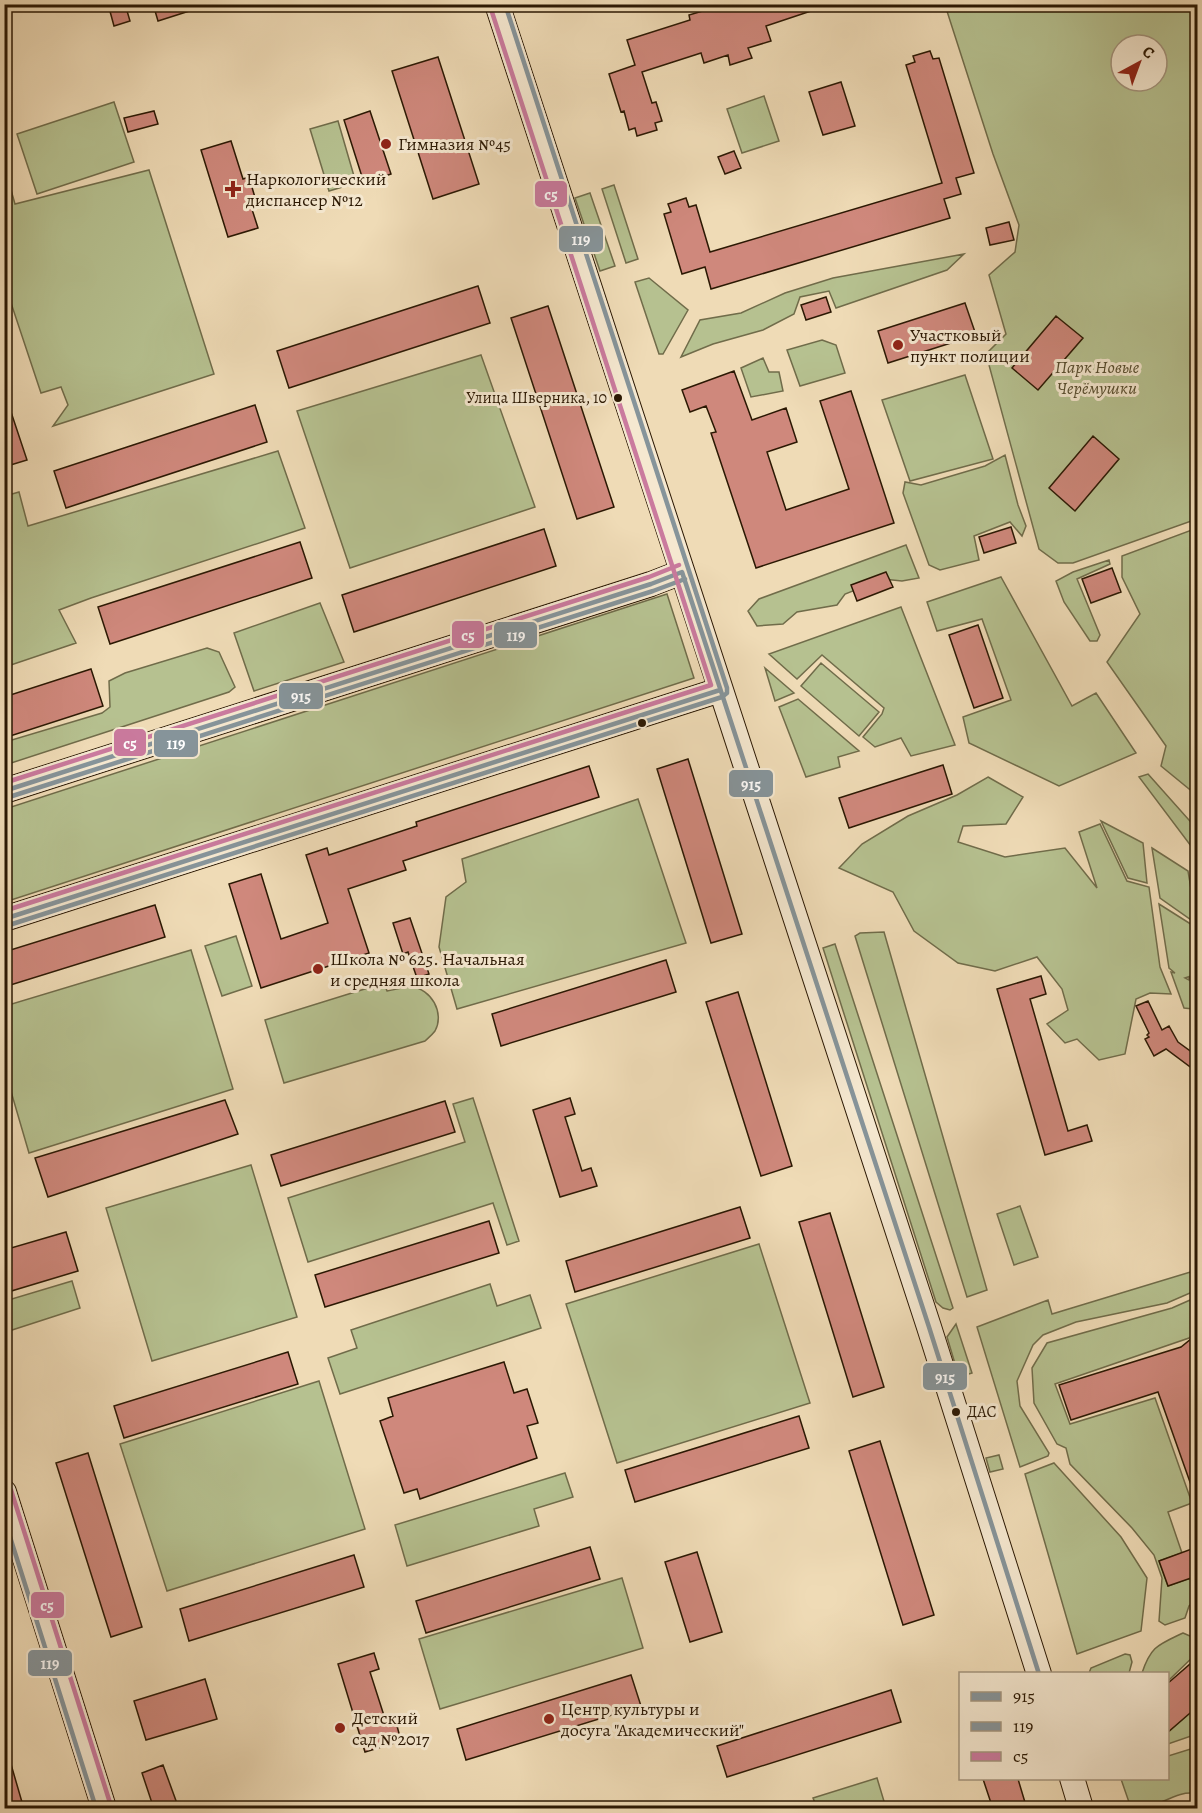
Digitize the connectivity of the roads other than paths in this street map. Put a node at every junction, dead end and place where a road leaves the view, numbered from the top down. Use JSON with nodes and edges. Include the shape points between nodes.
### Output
{"nodes":[{"id":1,"x":497,"y":4,"type":"edge"},
{"id":2,"x":682,"y":572,"type":"junction"},
{"id":3,"x":720,"y":690,"type":"junction"},
{"id":4,"x":4,"y":791,"type":"edge"},
{"id":5,"x":4,"y":919,"type":"edge"},
{"id":6,"x":4,"y":1492,"type":"edge"},
{"id":7,"x":1038,"y":1672,"type":"edge"},
{"id":8,"x":1072,"y":1780,"type":"edge"},
{"id":9,"x":104,"y":1809,"type":"edge"},
{"id":10,"x":1081,"y":1809,"type":"edge"}],
"edges":[{"from":1,"to":2,"type":"street"},
{"from":2,"to":3,"type":"street"},
{"from":2,"to":4,"type":"street"},
{"from":3,"to":5,"type":"street"},
{"from":3,"to":7,"type":"street"},
{"from":6,"to":9,"type":"street"},
{"from":8,"to":10,"type":"street"}]}
